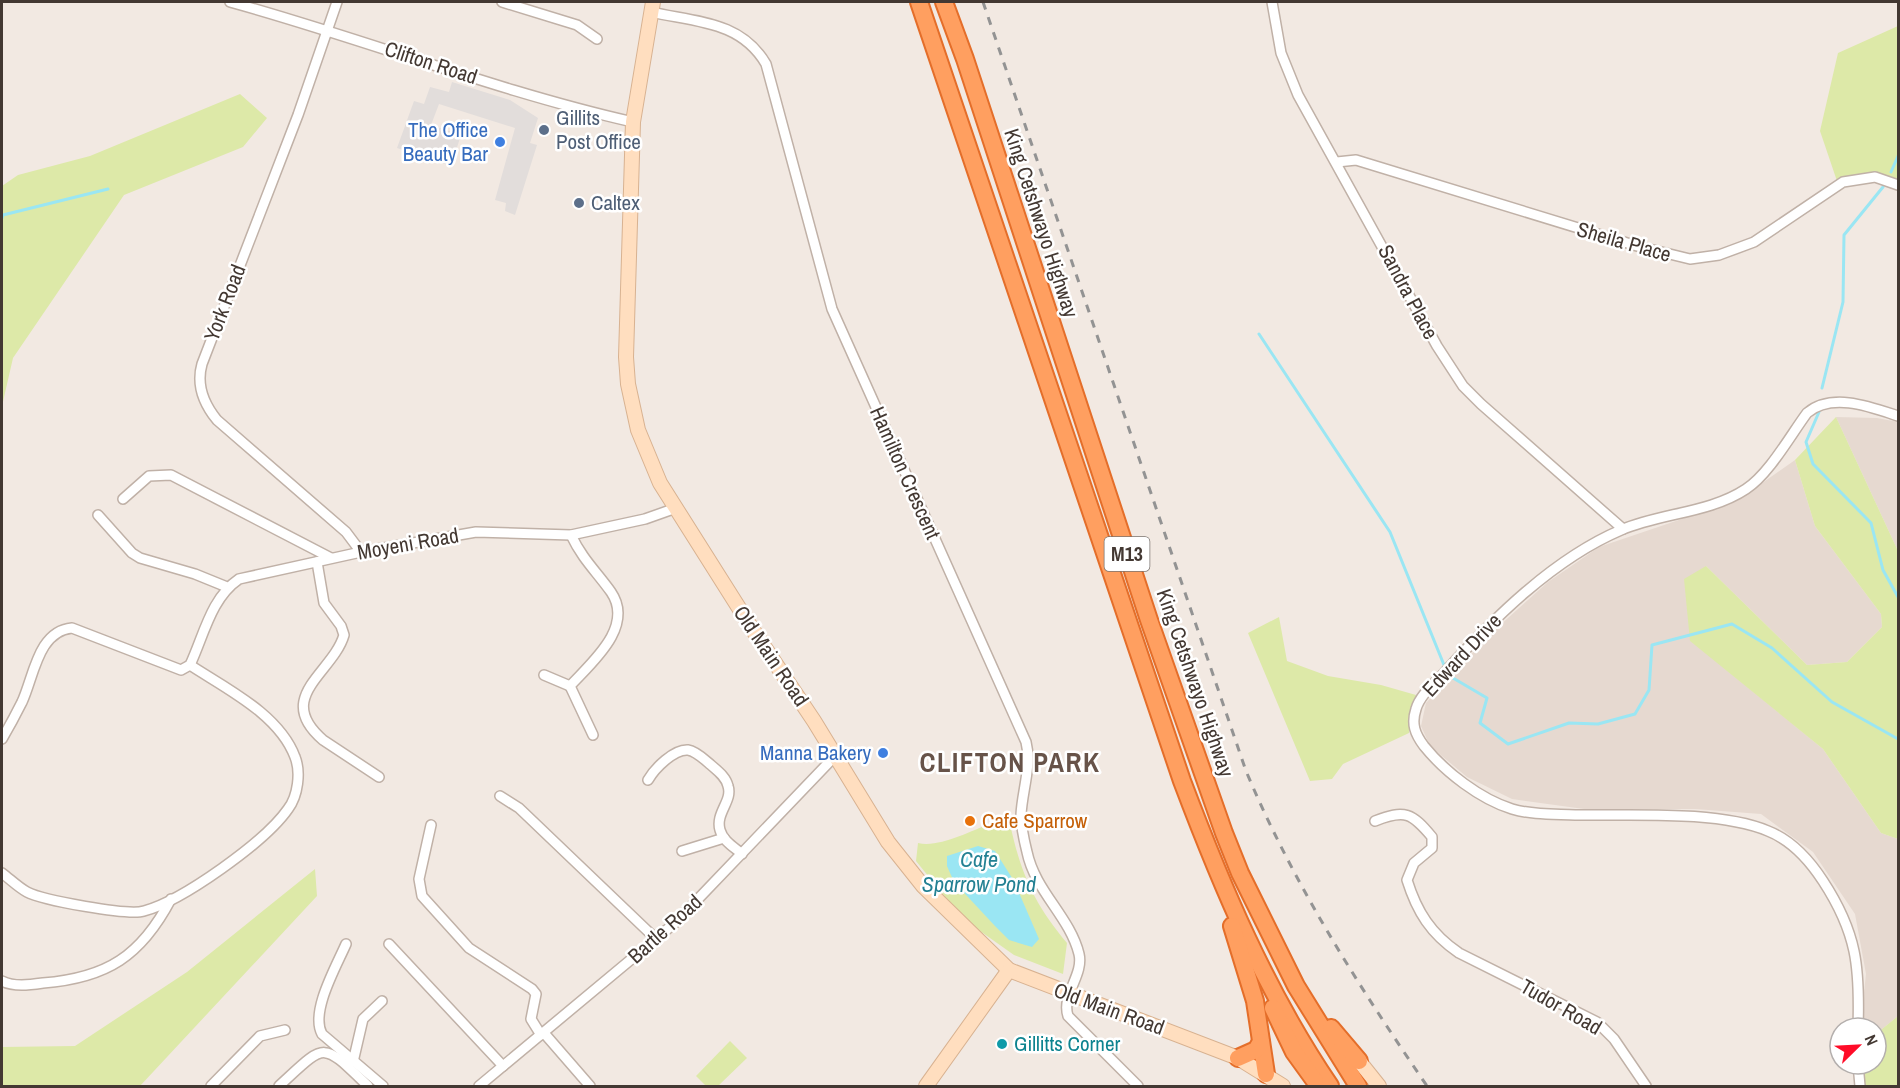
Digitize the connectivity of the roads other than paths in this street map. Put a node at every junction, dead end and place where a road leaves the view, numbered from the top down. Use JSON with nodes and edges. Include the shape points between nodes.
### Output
{"nodes":[{"id":1,"x":230,"y":2,"type":"edge"},
{"id":2,"x":337,"y":2,"type":"edge"},
{"id":3,"x":502,"y":2,"type":"edge"},
{"id":4,"x":919,"y":2,"type":"edge"},
{"id":5,"x":944,"y":2,"type":"edge"},
{"id":6,"x":1272,"y":2,"type":"edge"},
{"id":7,"x":652,"y":7,"type":"edge"},
{"id":8,"x":328,"y":29,"type":"junction"},
{"id":9,"x":597,"y":39,"type":"dead end"},
{"id":10,"x":633,"y":122,"type":"junction"},
{"id":11,"x":1337,"y":162,"type":"junction"},
{"id":12,"x":1899,"y":185,"type":"edge"},
{"id":13,"x":1899,"y":416,"type":"edge"},
{"id":14,"x":123,"y":500,"type":"dead end"},
{"id":15,"x":676,"y":508,"type":"junction"},
{"id":16,"x":98,"y":514,"type":"dead end"},
{"id":17,"x":1623,"y":529,"type":"junction"},
{"id":18,"x":571,"y":535,"type":"junction"},
{"id":19,"x":361,"y":552,"type":"junction"},
{"id":20,"x":331,"y":558,"type":"junction"},
{"id":21,"x":317,"y":561,"type":"junction"},
{"id":22,"x":227,"y":587,"type":"junction"},
{"id":23,"x":190,"y":665,"type":"junction"},
{"id":24,"x":544,"y":675,"type":"dead end"},
{"id":25,"x":570,"y":686,"type":"junction"},
{"id":26,"x":592,"y":735,"type":"dead end"},
{"id":27,"x":2,"y":739,"type":"edge"},
{"id":28,"x":835,"y":756,"type":"junction"},
{"id":29,"x":379,"y":777,"type":"dead end"},
{"id":30,"x":648,"y":780,"type":"dead end"},
{"id":31,"x":500,"y":796,"type":"dead end"},
{"id":32,"x":1376,"y":820,"type":"dead end"},
{"id":33,"x":431,"y":825,"type":"dead end"},
{"id":34,"x":724,"y":838,"type":"junction"},
{"id":35,"x":682,"y":851,"type":"dead end"},
{"id":36,"x":742,"y":854,"type":"junction"},
{"id":37,"x":1215,"y":868,"type":"junction"},
{"id":38,"x":2,"y":873,"type":"edge"},
{"id":39,"x":171,"y":899,"type":"junction"},
{"id":40,"x":656,"y":939,"type":"junction"},
{"id":41,"x":346,"y":944,"type":"dead end"},
{"id":42,"x":389,"y":944,"type":"dead end"},
{"id":43,"x":1009,"y":970,"type":"junction"},
{"id":44,"x":1268,"y":980,"type":"junction"},
{"id":45,"x":2,"y":981,"type":"edge"},
{"id":46,"x":1296,"y":986,"type":"junction"},
{"id":47,"x":1069,"y":995,"type":"junction"},
{"id":48,"x":382,"y":1001,"type":"dead end"},
{"id":49,"x":1858,"y":1016,"type":"edge"},
{"id":50,"x":285,"y":1030,"type":"dead end"},
{"id":51,"x":543,"y":1034,"type":"junction"},
{"id":52,"x":1261,"y":1042,"type":"junction"},
{"id":53,"x":1238,"y":1058,"type":"junction"},
{"id":54,"x":1359,"y":1061,"type":"joint"},
{"id":55,"x":353,"y":1062,"type":"junction"},
{"id":56,"x":503,"y":1066,"type":"junction"},
{"id":57,"x":1266,"y":1074,"type":"junction"},
{"id":58,"x":211,"y":1086,"type":"edge"},
{"id":59,"x":279,"y":1086,"type":"edge"},
{"id":60,"x":368,"y":1086,"type":"edge"},
{"id":61,"x":383,"y":1086,"type":"edge"},
{"id":62,"x":479,"y":1086,"type":"edge"},
{"id":63,"x":590,"y":1086,"type":"edge"},
{"id":64,"x":926,"y":1086,"type":"edge"},
{"id":65,"x":1138,"y":1086,"type":"edge"},
{"id":66,"x":1283,"y":1086,"type":"edge"},
{"id":67,"x":1320,"y":1086,"type":"edge"},
{"id":68,"x":1329,"y":1086,"type":"edge"},
{"id":69,"x":1358,"y":1086,"type":"edge"},
{"id":70,"x":1378,"y":1086,"type":"edge"},
{"id":71,"x":1646,"y":1086,"type":"edge"}],
"edges":[{"from":1,"to":8,"type":"street","name":"Clifton Road"},
{"from":2,"to":8,"type":"street","name":"York Road"},
{"from":3,"to":9,"type":"street","via":[[577,25]]},
{"from":4,"to":37,"type":"highway","name":"King Cetshwayo Highway","number":"M13"},
{"from":5,"to":46,"type":"highway","name":"King Cetshwayo Highway","number":"M13","via":[[1194,755],[1240,873]]},
{"from":6,"to":11,"type":"street","name":"Sandra Place","via":[[1286,69]]},
{"from":7,"to":10,"type":"street","name":"Old Main Road"},
{"from":7,"to":47,"type":"street","name":"Hamilton Crescent","via":[[736,33],[753,45],[769,73],[832,309],[1026,742],[1023,831],[1033,871],[1080,956]]},
{"from":8,"to":10,"type":"street","name":"Clifton Road","via":[[561,104]]},
{"from":8,"to":19,"type":"street","name":"York Road","via":[[200,378],[206,404],[217,420],[346,532]]},
{"from":10,"to":15,"type":"street","name":"Old Main Road","via":[[628,384],[642,444]]},
{"from":11,"to":12,"type":"street","name":"Sheila Place","via":[[1356,160],[1690,260],[1719,255],[1754,242],[1843,182],[1875,177]]},
{"from":11,"to":17,"type":"street","name":"Sandra Place","via":[[1437,346],[1463,386]]},
{"from":13,"to":17,"type":"street","name":"Edward Drive","via":[[1840,402],[1815,407],[1760,477],[1744,491]]},
{"from":14,"to":20,"type":"street","via":[[149,476],[171,475]]},
{"from":15,"to":18,"type":"street","name":"Moyeni Road"},
{"from":15,"to":28,"type":"street","name":"Old Main Road"},
{"from":16,"to":22,"type":"street","via":[[140,558]]},
{"from":17,"to":49,"type":"street","name":"Edward Drive","via":[[1531,587],[1478,637],[1419,700],[1414,721],[1417,736],[1432,755],[1466,783],[1514,809],[1543,814],[1734,822],[1771,832],[1790,844],[1813,867],[1850,934],[1858,962]]},
{"from":18,"to":19,"type":"street","name":"Moyeni Road","via":[[476,532]]},
{"from":18,"to":25,"type":"street","via":[[587,565],[613,595],[619,613],[616,628],[604,647]]},
{"from":19,"to":20,"type":"street","name":"Moyeni Road"},
{"from":20,"to":21,"type":"street","name":"Moyeni Road"},
{"from":21,"to":22,"type":"street","name":"Moyeni Road","via":[[239,579]]},
{"from":21,"to":29,"type":"street","via":[[324,603],[344,635],[307,688],[307,717],[323,741]]},
{"from":22,"to":23,"type":"street","via":[[213,609]]},
{"from":23,"to":27,"type":"street","via":[[178,670],[72,628],[61,630],[42,649]]},
{"from":23,"to":39,"type":"street","via":[[251,706],[277,729],[294,755],[298,778],[293,800],[283,816],[208,879]]},
{"from":24,"to":25,"type":"street"},
{"from":25,"to":26,"type":"street"},
{"from":28,"to":36,"type":"street","name":"Bartle Road"},
{"from":28,"to":43,"type":"street","name":"Old Main Road","via":[[908,868]]},
{"from":30,"to":34,"type":"street","via":[[658,766],[682,751],[692,751],[702,758],[720,773],[729,788],[719,817]]},
{"from":31,"to":40,"type":"street","via":[[515,804]]},
{"from":32,"to":71,"type":"street","name":"Tudor Road","via":[[1394,813],[1408,814],[1432,837],[1432,848],[1409,869],[1407,880],[1414,903],[1442,942],[1597,1022],[1614,1039]]},
{"from":33,"to":51,"type":"street","via":[[419,879],[420,893],[469,948],[532,989],[536,994],[531,1021]]},
{"from":34,"to":35,"type":"street"},
{"from":34,"to":36,"type":"street"},
{"from":36,"to":40,"type":"street","name":"Bartle Road"},
{"from":37,"to":44,"type":"highway","name":"King Cetshwayo Highway","number":"M13"},
{"from":37,"to":52,"type":"highway","via":[[1255,1001]]},
{"from":38,"to":39,"type":"street","via":[[35,895],[111,910],[144,911]]},
{"from":39,"to":45,"type":"street","via":[[150,935],[108,967],[46,983],[10,985]]},
{"from":40,"to":51,"type":"street","name":"Bartle Road"},
{"from":41,"to":55,"type":"street","via":[[317,1018],[322,1034]]},
{"from":42,"to":56,"type":"street"},
{"from":43,"to":47,"type":"street","name":"Old Main Road"},
{"from":43,"to":64,"type":"street"},
{"from":44,"to":67,"type":"highway","via":[[1281,1029]]},
{"from":44,"to":68,"type":"highway","name":"King Cetshwayo Highway","number":"M13"},
{"from":46,"to":54,"type":"highway"},
{"from":46,"to":69,"type":"highway","name":"King Cetshwayo Highway","number":"M13"},
{"from":47,"to":53,"type":"street","name":"Old Main Road"},
{"from":47,"to":65,"type":"street","via":[[1066,1008],[1070,1020]]},
{"from":48,"to":55,"type":"street","via":[[363,1019]]},
{"from":50,"to":58,"type":"street","via":[[261,1036]]},
{"from":51,"to":56,"type":"street","name":"Bartle Road"},
{"from":51,"to":63,"type":"street"},
{"from":52,"to":53,"type":"highway","via":[[1256,1050]]},
{"from":52,"to":57,"type":"highway"},
{"from":53,"to":57,"type":"street","name":"Old Main Road"},
{"from":54,"to":70,"type":"street"},
{"from":55,"to":61,"type":"street"},
{"from":56,"to":62,"type":"street","name":"Bartle Road"},
{"from":57,"to":66,"type":"street","name":"Old Main Road"},
{"from":59,"to":60,"type":"street","via":[[312,1056],[326,1052],[336,1055]]}]}
